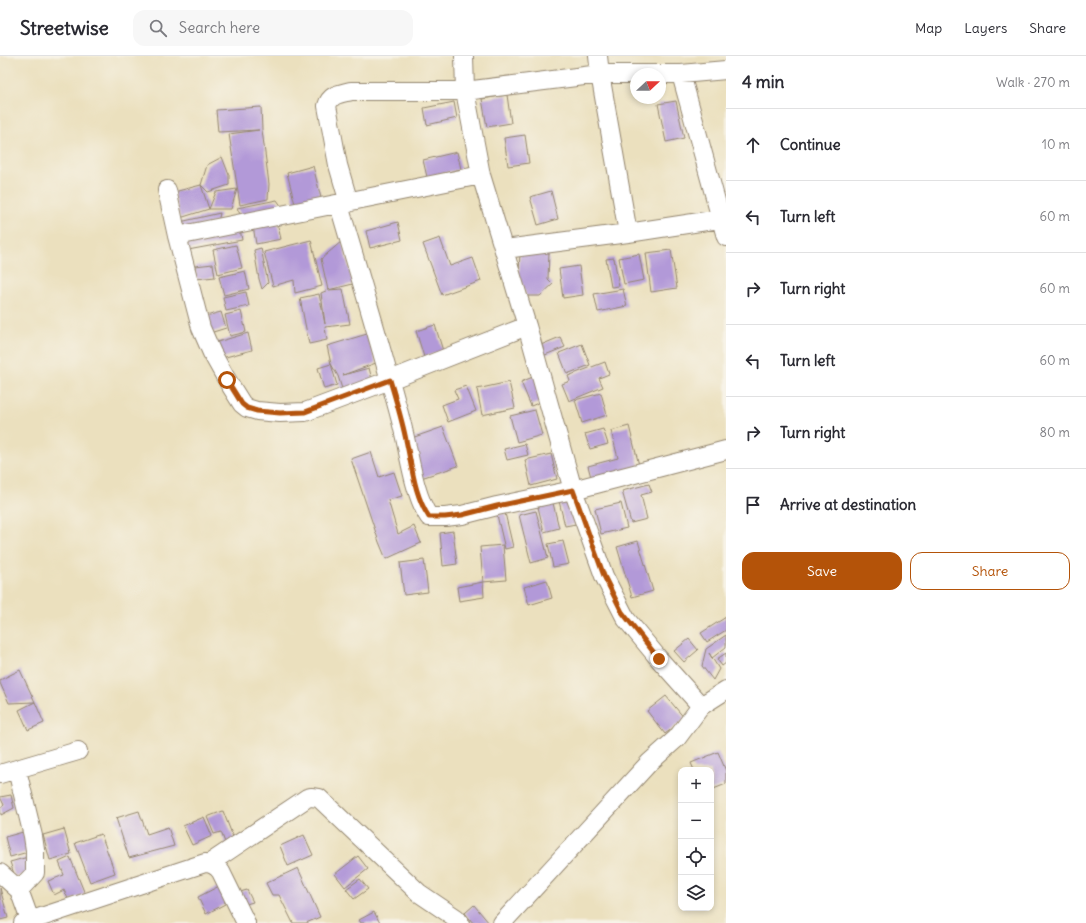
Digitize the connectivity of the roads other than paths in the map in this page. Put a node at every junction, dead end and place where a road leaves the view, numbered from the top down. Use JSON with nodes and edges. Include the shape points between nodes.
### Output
{"nodes":[{"id":1,"x":464,"y":56,"type":"edge"},
{"id":2,"x":598,"y":56,"type":"edge"},
{"id":3,"x":724,"y":65,"type":"edge"},
{"id":4,"x":600,"y":74,"type":"junction"},
{"id":5,"x":681,"y":74,"type":"junction"},
{"id":6,"x":465,"y":91,"type":"junction"},
{"id":7,"x":481,"y":175,"type":"junction"},
{"id":8,"x":167,"y":190,"type":"dead end"},
{"id":9,"x":344,"y":204,"type":"junction"},
{"id":10,"x":724,"y":218,"type":"edge"},
{"id":11,"x":628,"y":233,"type":"junction"},
{"id":12,"x":177,"y":236,"type":"junction"},
{"id":13,"x":726,"y":237,"type":"edge"},
{"id":14,"x":505,"y":250,"type":"junction"},
{"id":15,"x":527,"y":326,"type":"junction"},
{"id":16,"x":390,"y":380,"type":"junction"},
{"id":17,"x":726,"y":450,"type":"edge"},
{"id":18,"x":573,"y":490,"type":"junction"},
{"id":19,"x":726,"y":690,"type":"edge"},
{"id":20,"x":700,"y":706,"type":"junction"},
{"id":21,"x":78,"y":751,"type":"dead end"},
{"id":22,"x":8,"y":772,"type":"edge"},
{"id":23,"x":210,"y":863,"type":"junction"},
{"id":24,"x":0,"y":873,"type":"edge"},
{"id":25,"x":19,"y":890,"type":"junction"},
{"id":26,"x":28,"y":922,"type":"edge"},
{"id":27,"x":246,"y":923,"type":"edge"},
{"id":28,"x":460,"y":923,"type":"edge"},
{"id":29,"x":502,"y":923,"type":"edge"}],
"edges":[{"from":1,"to":6,"type":"street"},
{"from":2,"to":4,"type":"street"},
{"from":3,"to":5,"type":"street"},
{"from":4,"to":5,"type":"street"},
{"from":4,"to":6,"type":"street"},
{"from":4,"to":11,"type":"street"},
{"from":5,"to":10,"type":"street"},
{"from":6,"to":7,"type":"street"},
{"from":6,"to":9,"type":"street","via":[[351,91],[333,96],[327,106]]},
{"from":7,"to":9,"type":"street"},
{"from":7,"to":14,"type":"street"},
{"from":8,"to":12,"type":"street"},
{"from":9,"to":12,"type":"street"},
{"from":9,"to":16,"type":"street"},
{"from":10,"to":11,"type":"street"},
{"from":10,"to":13,"type":"street"},
{"from":11,"to":14,"type":"street"},
{"from":12,"to":16,"type":"street","via":[[201,328],[227,380],[247,408],[280,413],[305,412]]},
{"from":14,"to":15,"type":"street"},
{"from":15,"to":16,"type":"street"},
{"from":15,"to":18,"type":"street"},
{"from":16,"to":18,"type":"street","via":[[414,480],[423,509],[429,517],[462,515]]},
{"from":17,"to":18,"type":"street"},
{"from":18,"to":20,"type":"street","via":[[604,576],[622,612]]},
{"from":19,"to":20,"type":"street"},
{"from":20,"to":29,"type":"street","via":[[677,738],[649,763]]},
{"from":21,"to":22,"type":"street"},
{"from":22,"to":25,"type":"street","via":[[33,836],[35,850],[35,873]]},
{"from":23,"to":26,"type":"street"},
{"from":23,"to":27,"type":"street","via":[[218,867]]},
{"from":23,"to":28,"type":"street","via":[[307,798],[319,798],[419,893]]},
{"from":24,"to":25,"type":"street"},
{"from":25,"to":26,"type":"street"}]}
